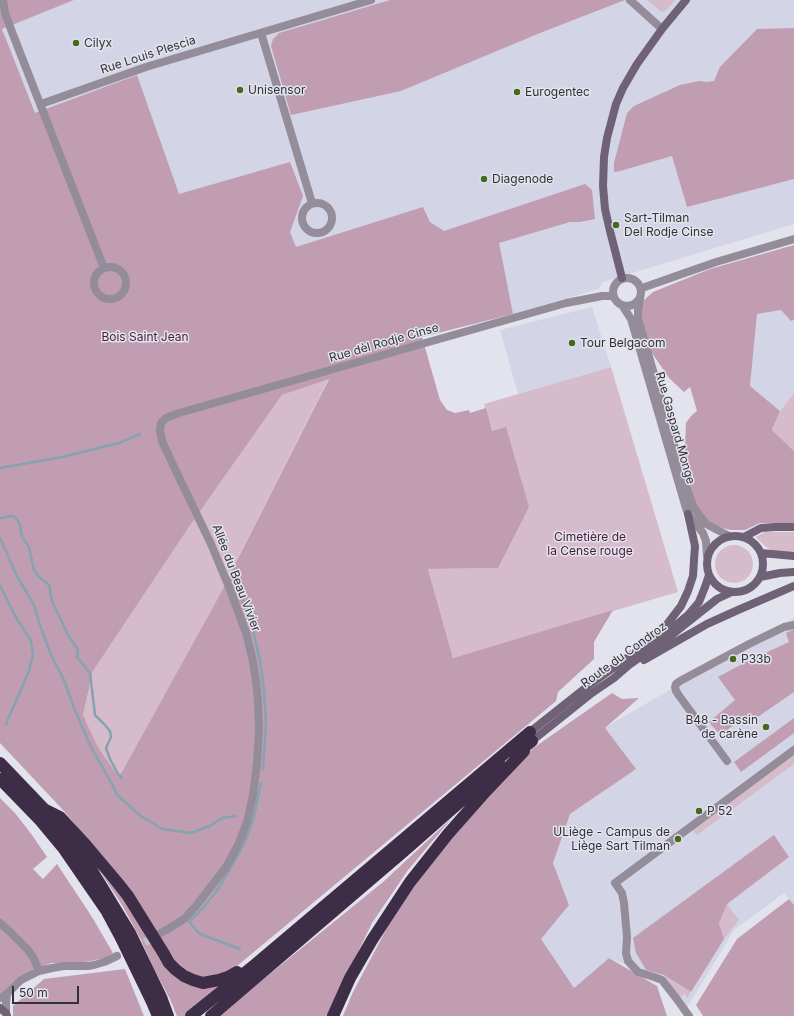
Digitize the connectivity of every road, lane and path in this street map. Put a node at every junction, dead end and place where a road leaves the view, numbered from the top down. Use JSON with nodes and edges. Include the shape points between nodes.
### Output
{"nodes":[{"id":1,"x":2,"y":0,"type":"edge"},
{"id":2,"x":371,"y":0,"type":"edge"},
{"id":3,"x":630,"y":0,"type":"edge"},
{"id":4,"x":686,"y":0,"type":"edge"},
{"id":5,"x":662,"y":29,"type":"junction"},
{"id":6,"x":261,"y":33,"type":"junction"},
{"id":7,"x":41,"y":104,"type":"junction"},
{"id":8,"x":312,"y":203,"type":"dead end"},
{"id":9,"x":794,"y":239,"type":"edge"},
{"id":10,"x":104,"y":268,"type":"junction"},
{"id":11,"x":622,"y":278,"type":"junction"},
{"id":12,"x":642,"y":288,"type":"junction"},
{"id":13,"x":613,"y":296,"type":"junction"},
{"id":14,"x":640,"y":299,"type":"junction"},
{"id":15,"x":622,"y":305,"type":"junction"},
{"id":16,"x":163,"y":421,"type":"joint"},
{"id":17,"x":688,"y":514,"type":"junction"},
{"id":18,"x":794,"y":527,"type":"edge"},
{"id":19,"x":729,"y":536,"type":"junction"},
{"id":20,"x":744,"y":537,"type":"junction"},
{"id":21,"x":761,"y":553,"type":"junction"},
{"id":22,"x":707,"y":556,"type":"junction"},
{"id":23,"x":794,"y":556,"type":"edge"},
{"id":24,"x":794,"y":572,"type":"edge"},
{"id":25,"x":709,"y":575,"type":"junction"},
{"id":26,"x":760,"y":577,"type":"junction"},
{"id":27,"x":794,"y":586,"type":"edge"},
{"id":28,"x":732,"y":592,"type":"junction"},
{"id":29,"x":794,"y":626,"type":"edge"},
{"id":30,"x":645,"y":646,"type":"junction"},
{"id":31,"x":614,"y":678,"type":"junction"},
{"id":32,"x":531,"y":736,"type":"junction"},
{"id":33,"x":794,"y":750,"type":"edge"},
{"id":34,"x":727,"y":761,"type":"dead end"},
{"id":35,"x":0,"y":764,"type":"edge"},
{"id":36,"x":0,"y":779,"type":"edge"},
{"id":37,"x":44,"y":809,"type":"junction"},
{"id":38,"x":0,"y":923,"type":"edge"},
{"id":39,"x":159,"y":934,"type":"tunnel mouth"},
{"id":40,"x":118,"y":956,"type":"dead end"},
{"id":41,"x":263,"y":958,"type":"junction"},
{"id":42,"x":39,"y":971,"type":"junction"},
{"id":43,"x":4,"y":996,"type":"edge"},
{"id":44,"x":4,"y":1012,"type":"edge"},
{"id":45,"x":158,"y":1016,"type":"edge"},
{"id":46,"x":168,"y":1016,"type":"edge"},
{"id":47,"x":191,"y":1016,"type":"edge"},
{"id":48,"x":211,"y":1016,"type":"edge"},
{"id":49,"x":333,"y":1016,"type":"edge"},
{"id":50,"x":689,"y":1016,"type":"edge"}],
"edges":[{"from":1,"to":7,"type":"street"},
{"from":2,"to":6,"type":"street","name":"Rue Louis Plescia"},
{"from":3,"to":5,"type":"street"},
{"from":4,"to":5,"type":"main road"},
{"from":5,"to":11,"type":"main road","via":[[623,88],[607,138],[603,186],[605,208]]},
{"from":6,"to":7,"type":"street","name":"Rue Louis Plescia","via":[[140,69]]},
{"from":6,"to":8,"type":"street"},
{"from":7,"to":10,"type":"street"},
{"from":9,"to":12,"type":"street","via":[[716,262]]},
{"from":10,"to":10,"type":"street","via":[[94,279],[97,294],[106,299],[117,298],[126,285],[124,275],[115,268]]},
{"from":11,"to":12,"type":"street","via":[[634,279]]},
{"from":11,"to":13,"type":"street","via":[[615,284]]},
{"from":12,"to":14,"type":"street"},
{"from":13,"to":15,"type":"street"},
{"from":13,"to":16,"type":"street","name":"Rue dèl Rodje Cinse","via":[[566,303],[179,413]]},
{"from":14,"to":15,"type":"street","via":[[632,305]]},
{"from":14,"to":19,"type":"street","name":"Rue Gaspard Monge","via":[[638,318],[694,508],[706,524]]},
{"from":15,"to":17,"type":"street","name":"Rue Gaspard Monge","via":[[631,319]]},
{"from":16,"to":39,"type":"street","name":"Allée du Beau Vivier","via":[[160,430],[162,441],[230,587],[246,633],[256,680],[259,731],[253,795],[247,822],[238,845],[226,867],[196,906],[184,919]]},
{"from":17,"to":22,"type":"street","name":"Rue Gaspard Monge","via":[[703,533]]},
{"from":17,"to":30,"type":"main road","via":[[695,546],[693,576],[681,606]]},
{"from":18,"to":20,"type":"main road","via":[[761,528]]},
{"from":19,"to":20,"type":"main road"},
{"from":19,"to":22,"type":"main road","via":[[719,540]]},
{"from":20,"to":21,"type":"main road","via":[[754,543]]},
{"from":21,"to":23,"type":"main road"},
{"from":21,"to":26,"type":"main road","via":[[763,569]]},
{"from":22,"to":25,"type":"main road","via":[[706,566]]},
{"from":24,"to":26,"type":"main road"},
{"from":25,"to":28,"type":"main road","via":[[714,583]]},
{"from":25,"to":30,"type":"main road","name":"Route du Condroz","via":[[699,602],[688,615],[664,635]]},
{"from":26,"to":28,"type":"main road","via":[[753,586],[743,591]]},
{"from":27,"to":31,"type":"main road","via":[[707,624]]},
{"from":28,"to":31,"type":"main road","name":"Route du Condroz","via":[[717,599]]},
{"from":29,"to":34,"type":"street","via":[[784,627],[749,644],[676,684],[676,691]]},
{"from":30,"to":32,"type":"main road","name":"Route du Condroz","via":[[588,686]]},
{"from":31,"to":32,"type":"main road","name":"Route du Condroz"},
{"from":32,"to":41,"type":"highway"},
{"from":32,"to":48,"type":"highway","via":[[515,754],[403,852]]},
{"from":32,"to":49,"type":"highway","via":[[523,754],[448,834],[410,882],[350,978]]},
{"from":33,"to":50,"type":"street","via":[[615,883],[622,892],[624,903],[628,961],[638,972],[662,980]]},
{"from":35,"to":37,"type":"highway"},
{"from":36,"to":45,"type":"highway","via":[[64,849],[106,910]]},
{"from":37,"to":41,"type":"highway","via":[[60,817],[106,868],[128,896],[169,963],[184,976],[203,982],[219,980]]},
{"from":37,"to":46,"type":"highway","via":[[91,869],[113,904],[130,933]]},
{"from":38,"to":42,"type":"street","via":[[28,950]]},
{"from":40,"to":42,"type":"street","via":[[94,965],[64,966]]},
{"from":41,"to":47,"type":"highway"},
{"from":42,"to":43,"type":"street","via":[[21,980]]},
{"from":43,"to":44,"type":"street"}]}
